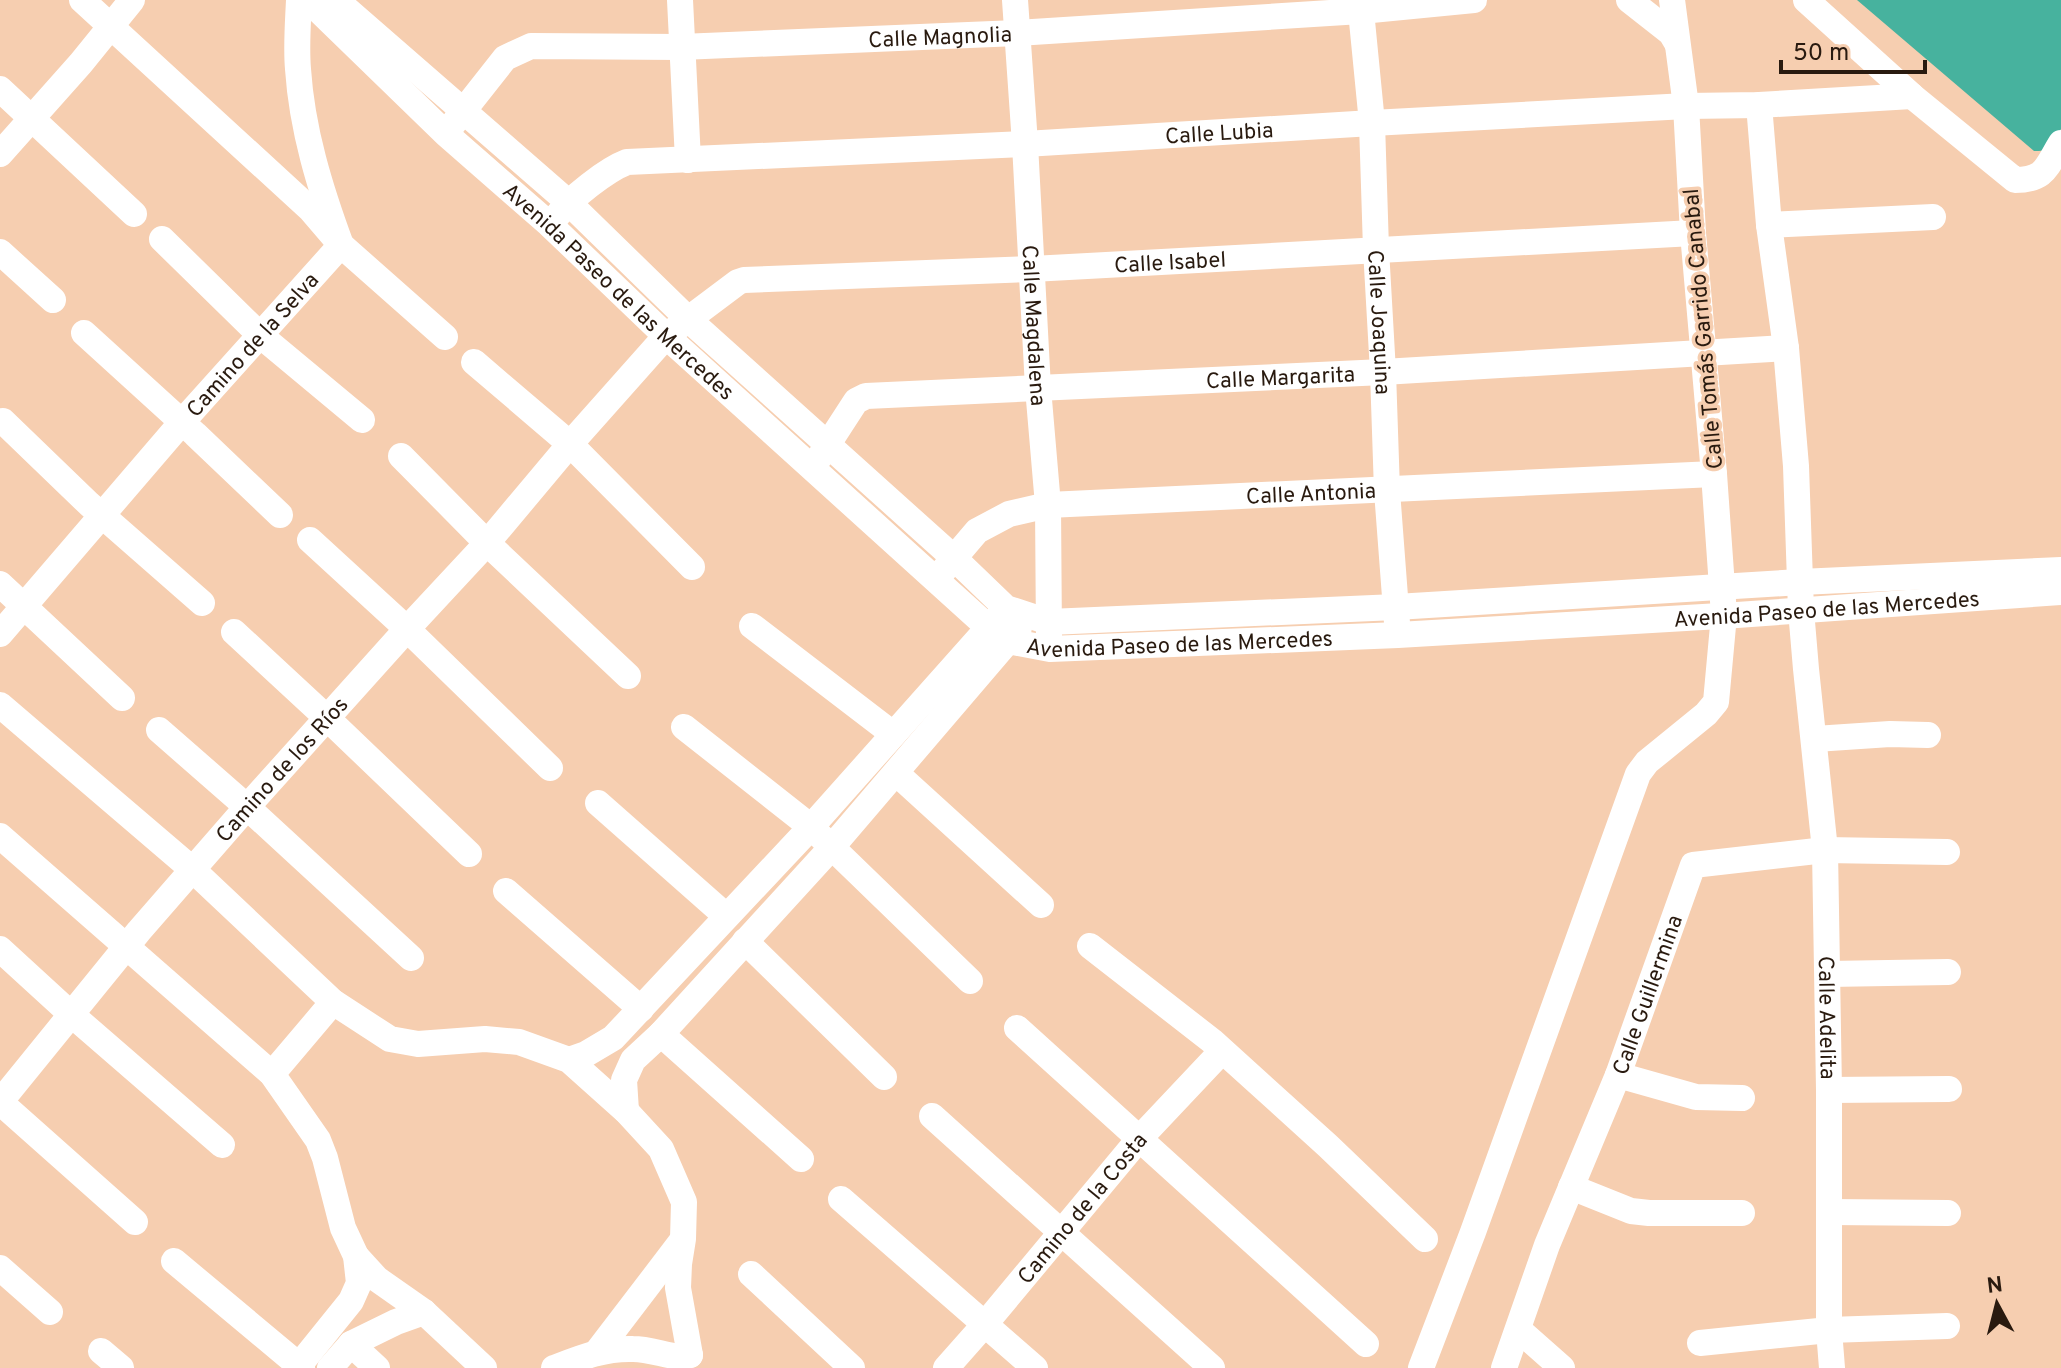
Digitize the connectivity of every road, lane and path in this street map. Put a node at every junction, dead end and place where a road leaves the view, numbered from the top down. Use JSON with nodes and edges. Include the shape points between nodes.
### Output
{"nodes":[{"id":1,"x":82,"y":0,"type":"edge"},
{"id":2,"x":132,"y":0,"type":"edge"},
{"id":3,"x":680,"y":0,"type":"edge"},
{"id":4,"x":1015,"y":0,"type":"edge"},
{"id":5,"x":1474,"y":0,"type":"edge"},
{"id":6,"x":1629,"y":0,"type":"edge"},
{"id":7,"x":1672,"y":0,"type":"edge"},
{"id":8,"x":1806,"y":0,"type":"edge"},
{"id":9,"x":318,"y":2,"type":"edge"},
{"id":10,"x":1361,"y":11,"type":"junction"},
{"id":11,"x":111,"y":26,"type":"junction"},
{"id":12,"x":1017,"y":33,"type":"junction"},
{"id":13,"x":1677,"y":43,"type":"junction"},
{"id":14,"x":681,"y":47,"type":"junction"},
{"id":15,"x":0,"y":89,"type":"edge"},
{"id":16,"x":1912,"y":96,"type":"junction"},
{"id":17,"x":1759,"y":105,"type":"junction"},
{"id":18,"x":1686,"y":106,"type":"junction"},
{"id":19,"x":463,"y":111,"type":"junction"},
{"id":20,"x":32,"y":119,"type":"junction"},
{"id":21,"x":1372,"y":123,"type":"junction"},
{"id":22,"x":446,"y":134,"type":"junction"},
{"id":23,"x":2061,"y":143,"type":"edge"},
{"id":24,"x":1025,"y":144,"type":"junction"},
{"id":25,"x":0,"y":154,"type":"edge"},
{"id":26,"x":688,"y":160,"type":"junction"},
{"id":27,"x":568,"y":202,"type":"junction"},
{"id":28,"x":134,"y":214,"type":"dead end"},
{"id":29,"x":1933,"y":217,"type":"dead end"},
{"id":30,"x":549,"y":224,"type":"junction"},
{"id":31,"x":1769,"y":225,"type":"junction"},
{"id":32,"x":1693,"y":233,"type":"junction"},
{"id":33,"x":162,"y":239,"type":"dead end"},
{"id":34,"x":341,"y":245,"type":"junction"},
{"id":35,"x":1376,"y":249,"type":"junction"},
{"id":36,"x":0,"y":252,"type":"edge"},
{"id":37,"x":1032,"y":269,"type":"junction"},
{"id":38,"x":53,"y":300,"type":"dead end"},
{"id":39,"x":688,"y":319,"type":"junction"},
{"id":40,"x":84,"y":333,"type":"dead end"},
{"id":41,"x":261,"y":336,"type":"junction"},
{"id":42,"x":666,"y":336,"type":"junction"},
{"id":43,"x":445,"y":337,"type":"dead end"},
{"id":44,"x":1786,"y":348,"type":"junction"},
{"id":45,"x":1704,"y":353,"type":"junction"},
{"id":46,"x":474,"y":362,"type":"dead end"},
{"id":47,"x":1383,"y":372,"type":"junction"},
{"id":48,"x":1038,"y":388,"type":"junction"},
{"id":49,"x":362,"y":420,"type":"dead end"},
{"id":50,"x":3,"y":421,"type":"dead end"},
{"id":51,"x":182,"y":422,"type":"junction"},
{"id":52,"x":570,"y":444,"type":"junction"},
{"id":53,"x":827,"y":445,"type":"junction"},
{"id":54,"x":401,"y":456,"type":"dead end"},
{"id":55,"x":812,"y":467,"type":"junction"},
{"id":56,"x":1714,"y":474,"type":"junction"},
{"id":57,"x":1387,"y":491,"type":"junction"},
{"id":58,"x":1048,"y":505,"type":"junction"},
{"id":59,"x":102,"y":515,"type":"junction"},
{"id":60,"x":280,"y":515,"type":"dead end"},
{"id":61,"x":310,"y":540,"type":"dead end"},
{"id":62,"x":487,"y":543,"type":"junction"},
{"id":63,"x":954,"y":558,"type":"junction"},
{"id":64,"x":692,"y":567,"type":"dead end"},
{"id":65,"x":2061,"y":570,"type":"edge"},
{"id":66,"x":936,"y":580,"type":"junction"},
{"id":67,"x":1800,"y":582,"type":"junction"},
{"id":68,"x":0,"y":584,"type":"edge"},
{"id":69,"x":1722,"y":586,"type":"junction"},
{"id":70,"x":2061,"y":592,"type":"edge"},
{"id":71,"x":202,"y":603,"type":"dead end"},
{"id":72,"x":24,"y":605,"type":"junction"},
{"id":73,"x":1396,"y":607,"type":"junction"},
{"id":74,"x":1801,"y":610,"type":"junction"},
{"id":75,"x":1724,"y":615,"type":"junction"},
{"id":76,"x":1016,"y":623,"type":"junction"},
{"id":77,"x":752,"y":626,"type":"dead end"},
{"id":78,"x":407,"y":629,"type":"junction"},
{"id":79,"x":234,"y":632,"type":"dead end"},
{"id":80,"x":0,"y":634,"type":"edge"},
{"id":81,"x":1398,"y":635,"type":"junction"},
{"id":82,"x":1050,"y":649,"type":"junction"},
{"id":83,"x":628,"y":676,"type":"dead end"},
{"id":84,"x":122,"y":698,"type":"dead end"},
{"id":85,"x":0,"y":705,"type":"edge"},
{"id":86,"x":328,"y":719,"type":"junction"},
{"id":87,"x":684,"y":727,"type":"dead end"},
{"id":88,"x":159,"y":730,"type":"dead end"},
{"id":89,"x":893,"y":734,"type":"junction"},
{"id":90,"x":1928,"y":735,"type":"dead end"},
{"id":91,"x":1815,"y":739,"type":"junction"},
{"id":92,"x":550,"y":768,"type":"dead end"},
{"id":93,"x":896,"y":773,"type":"junction"},
{"id":94,"x":598,"y":803,"type":"dead end"},
{"id":95,"x":247,"y":807,"type":"junction"},
{"id":96,"x":811,"y":827,"type":"junction"},
{"id":97,"x":0,"y":836,"type":"edge"},
{"id":98,"x":831,"y":848,"type":"junction"},
{"id":99,"x":1825,"y":850,"type":"junction"},
{"id":100,"x":1947,"y":852,"type":"dead end"},
{"id":101,"x":469,"y":854,"type":"dead end"},
{"id":102,"x":193,"y":870,"type":"junction"},
{"id":103,"x":506,"y":891,"type":"dead end"},
{"id":104,"x":1041,"y":905,"type":"dead end"},
{"id":105,"x":726,"y":916,"type":"junction"},
{"id":106,"x":745,"y":941,"type":"junction"},
{"id":107,"x":1090,"y":946,"type":"dead end"},
{"id":108,"x":127,"y":947,"type":"junction"},
{"id":109,"x":0,"y":949,"type":"edge"},
{"id":110,"x":411,"y":958,"type":"dead end"},
{"id":111,"x":1948,"y":972,"type":"dead end"},
{"id":112,"x":1828,"y":974,"type":"junction"},
{"id":113,"x":970,"y":981,"type":"dead end"},
{"id":114,"x":333,"y":1002,"type":"junction"},
{"id":115,"x":641,"y":1009,"type":"junction"},
{"id":116,"x":72,"y":1015,"type":"junction"},
{"id":117,"x":1017,"y":1028,"type":"dead end"},
{"id":118,"x":661,"y":1034,"type":"junction"},
{"id":119,"x":1222,"y":1051,"type":"junction"},
{"id":120,"x":569,"y":1060,"type":"junction"},
{"id":121,"x":272,"y":1074,"type":"junction"},
{"id":122,"x":1618,"y":1075,"type":"junction"},
{"id":123,"x":884,"y":1077,"type":"dead end"},
{"id":124,"x":1949,"y":1089,"type":"dead end"},
{"id":125,"x":1829,"y":1090,"type":"junction"},
{"id":126,"x":1742,"y":1098,"type":"dead end"},
{"id":127,"x":0,"y":1102,"type":"edge"},
{"id":128,"x":626,"y":1111,"type":"junction"},
{"id":129,"x":932,"y":1116,"type":"dead end"},
{"id":130,"x":1139,"y":1139,"type":"junction"},
{"id":131,"x":222,"y":1145,"type":"dead end"},
{"id":132,"x":801,"y":1159,"type":"dead end"},
{"id":133,"x":1571,"y":1187,"type":"junction"},
{"id":134,"x":841,"y":1199,"type":"dead end"},
{"id":135,"x":1829,"y":1212,"type":"junction"},
{"id":136,"x":1742,"y":1213,"type":"dead end"},
{"id":137,"x":1948,"y":1213,"type":"dead end"},
{"id":138,"x":135,"y":1222,"type":"dead end"},
{"id":139,"x":1062,"y":1231,"type":"junction"},
{"id":140,"x":683,"y":1239,"type":"junction"},
{"id":141,"x":1425,"y":1239,"type":"dead end"},
{"id":142,"x":356,"y":1256,"type":"junction"},
{"id":143,"x":174,"y":1261,"type":"dead end"},
{"id":144,"x":0,"y":1268,"type":"edge"},
{"id":145,"x":751,"y":1274,"type":"dead end"},
{"id":146,"x":50,"y":1312,"type":"dead end"},
{"id":147,"x":424,"y":1312,"type":"junction"},
{"id":148,"x":985,"y":1324,"type":"junction"},
{"id":149,"x":1947,"y":1326,"type":"dead end"},
{"id":150,"x":1519,"y":1330,"type":"junction"},
{"id":151,"x":1829,"y":1330,"type":"junction"},
{"id":152,"x":1700,"y":1343,"type":"dead end"},
{"id":153,"x":351,"y":1344,"type":"junction"},
{"id":154,"x":1366,"y":1344,"type":"dead end"},
{"id":155,"x":597,"y":1352,"type":"junction"},
{"id":156,"x":697,"y":1362,"type":"edge"},
{"id":157,"x":300,"y":1367,"type":"edge"},
{"id":158,"x":330,"y":1368,"type":"edge"},
{"id":159,"x":377,"y":1368,"type":"edge"},
{"id":160,"x":484,"y":1368,"type":"edge"},
{"id":161,"x":554,"y":1368,"type":"edge"},
{"id":162,"x":852,"y":1368,"type":"edge"},
{"id":163,"x":946,"y":1368,"type":"edge"},
{"id":164,"x":1035,"y":1368,"type":"edge"},
{"id":165,"x":1212,"y":1368,"type":"edge"},
{"id":166,"x":1421,"y":1368,"type":"edge"},
{"id":167,"x":1504,"y":1368,"type":"edge"},
{"id":168,"x":1562,"y":1368,"type":"edge"},
{"id":169,"x":1832,"y":1368,"type":"edge"}],
"edges":[{"from":1,"to":11,"type":"street"},
{"from":2,"to":11,"type":"street"},
{"from":3,"to":14,"type":"street"},
{"from":4,"to":12,"type":"street","name":"Calle Magdalena"},
{"from":5,"to":10,"type":"street","name":"Calle Magnolia"},
{"from":6,"to":13,"type":"street"},
{"from":7,"to":13,"type":"street","name":"Calle Tomás Garrido Canabal"},
{"from":8,"to":16,"type":"street"},
{"from":9,"to":19,"type":"street","name":"Avenida Paseo de las Mercedes"},
{"from":9,"to":22,"type":"street","name":"Avenida Paseo de las Mercedes"},
{"from":9,"to":34,"type":"street","via":[[298,68],[304,119]]},
{"from":10,"to":12,"type":"street","name":"Calle Magnolia"},
{"from":10,"to":21,"type":"street","name":"Calle Joaquina"},
{"from":11,"to":20,"type":"street"},
{"from":11,"to":34,"type":"street","via":[[311,210]]},
{"from":12,"to":14,"type":"street","name":"Calle Magnolia"},
{"from":12,"to":24,"type":"street","name":"Calle Magdalena"},
{"from":13,"to":18,"type":"street","name":"Calle Tomás Garrido Canabal"},
{"from":14,"to":19,"type":"street","name":"Calle Magnolia","via":[[531,46],[505,58]]},
{"from":14,"to":26,"type":"street"},
{"from":15,"to":20,"type":"street"},
{"from":16,"to":17,"type":"street","name":"Calle Lubia"},
{"from":16,"to":23,"type":"street","via":[[2015,180],[2042,174]]},
{"from":17,"to":18,"type":"street","name":"Calle Lubia"},
{"from":17,"to":31,"type":"street"},
{"from":18,"to":21,"type":"street","name":"Calle Lubia"},
{"from":18,"to":32,"type":"street","name":"Calle Tomás Garrido Canabal"},
{"from":19,"to":22,"type":"street","name":"Calle Magnolia"},
{"from":19,"to":27,"type":"street","name":"Avenida Paseo de las Mercedes"},
{"from":20,"to":25,"type":"street"},
{"from":20,"to":28,"type":"street"},
{"from":21,"to":24,"type":"street","name":"Calle Lubia"},
{"from":21,"to":35,"type":"street","name":"Calle Joaquina"},
{"from":22,"to":30,"type":"street","name":"Avenida Paseo de las Mercedes"},
{"from":24,"to":26,"type":"street","name":"Calle Lubia"},
{"from":24,"to":37,"type":"street","name":"Calle Magdalena"},
{"from":26,"to":27,"type":"street","name":"Calle Lubia","via":[[621,164]]},
{"from":27,"to":30,"type":"street","name":"Calle Lubia"},
{"from":27,"to":39,"type":"street","name":"Avenida Paseo de las Mercedes"},
{"from":29,"to":31,"type":"street"},
{"from":30,"to":42,"type":"street","name":"Avenida Paseo de las Mercedes"},
{"from":31,"to":44,"type":"street"},
{"from":32,"to":35,"type":"street","name":"Calle Isabel"},
{"from":32,"to":45,"type":"street","name":"Calle Tomás Garrido Canabal"},
{"from":33,"to":41,"type":"street"},
{"from":34,"to":41,"type":"street","name":"Camino de la Selva"},
{"from":34,"to":43,"type":"street"},
{"from":35,"to":37,"type":"street","name":"Calle Isabel"},
{"from":35,"to":47,"type":"street","name":"Calle Joaquina"},
{"from":36,"to":38,"type":"street"},
{"from":37,"to":39,"type":"street","name":"Calle Isabel","via":[[744,280]]},
{"from":37,"to":48,"type":"street","name":"Calle Magdalena"},
{"from":39,"to":42,"type":"street","name":"Calle Isabel"},
{"from":39,"to":53,"type":"street","name":"Avenida Paseo de las Mercedes"},
{"from":40,"to":51,"type":"street"},
{"from":41,"to":49,"type":"street"},
{"from":41,"to":51,"type":"street","name":"Camino de la Selva"},
{"from":42,"to":52,"type":"street","name":"Calle Isabel"},
{"from":42,"to":55,"type":"street","name":"Avenida Paseo de las Mercedes"},
{"from":44,"to":45,"type":"street","name":"Calle Margarita"},
{"from":44,"to":67,"type":"street"},
{"from":45,"to":47,"type":"street","name":"Calle Margarita"},
{"from":45,"to":56,"type":"street","name":"Calle Tomás Garrido Canabal"},
{"from":46,"to":52,"type":"street"},
{"from":47,"to":48,"type":"street","name":"Calle Margarita"},
{"from":47,"to":57,"type":"street","name":"Calle Joaquina"},
{"from":48,"to":53,"type":"street","name":"Calle Margarita","via":[[866,396],[856,401]]},
{"from":48,"to":58,"type":"street","name":"Calle Magdalena"},
{"from":50,"to":59,"type":"street"},
{"from":51,"to":59,"type":"street","name":"Camino de la Selva"},
{"from":51,"to":60,"type":"street"},
{"from":52,"to":62,"type":"street","name":"Camino de los Ríos"},
{"from":52,"to":64,"type":"street"},
{"from":53,"to":55,"type":"street","name":"Calle Margarita"},
{"from":53,"to":63,"type":"street","name":"Avenida Paseo de las Mercedes"},
{"from":54,"to":62,"type":"street"},
{"from":55,"to":66,"type":"street","name":"Avenida Paseo de las Mercedes"},
{"from":56,"to":57,"type":"street","name":"Calle Antonia"},
{"from":56,"to":69,"type":"street","name":"Calle Tomás Garrido Canabal"},
{"from":57,"to":58,"type":"street","name":"Calle Antonia"},
{"from":57,"to":73,"type":"street","name":"Calle Joaquina"},
{"from":58,"to":63,"type":"street","name":"Calle Antonia","via":[[1009,514],[977,531]]},
{"from":58,"to":76,"type":"street","name":"Calle Magdalena"},
{"from":59,"to":71,"type":"street"},
{"from":59,"to":72,"type":"street","name":"Camino de la Selva"},
{"from":61,"to":78,"type":"street"},
{"from":62,"to":78,"type":"street","name":"Camino de los Ríos"},
{"from":62,"to":83,"type":"street"},
{"from":63,"to":66,"type":"street","name":"Calle Antonia"},
{"from":63,"to":76,"type":"street","name":"Avenida Paseo de las Mercedes"},
{"from":65,"to":67,"type":"street","name":"Avenida Paseo de las Mercedes"},
{"from":66,"to":76,"type":"street","name":"Avenida Paseo de las Mercedes"},
{"from":67,"to":69,"type":"street","name":"Avenida Paseo de las Mercedes"},
{"from":67,"to":74,"type":"street"},
{"from":68,"to":72,"type":"street"},
{"from":69,"to":73,"type":"street","name":"Avenida Paseo de las Mercedes"},
{"from":69,"to":75,"type":"street","name":"Calle Tomás Garrido Canabal"},
{"from":70,"to":74,"type":"street","name":"Avenida Paseo de las Mercedes"},
{"from":72,"to":80,"type":"street","name":"Camino de la Selva"},
{"from":72,"to":84,"type":"street"},
{"from":73,"to":76,"type":"street","name":"Avenida Paseo de las Mercedes"},
{"from":73,"to":81,"type":"street","name":"Calle Joaquina"},
{"from":74,"to":75,"type":"street","name":"Avenida Paseo de las Mercedes"},
{"from":74,"to":91,"type":"street","name":"Calle Adelita"},
{"from":75,"to":81,"type":"street","name":"Avenida Paseo de las Mercedes"},
{"from":75,"to":166,"type":"street","name":"Calle Tomás Garrido Canabal","via":[[1716,702],[1638,774]]},
{"from":76,"to":82,"type":"street","name":"Calle Magdalena"},
{"from":76,"to":82,"type":"street","name":"Avenida Paseo de las Mercedes"},
{"from":76,"to":89,"type":"street"},
{"from":76,"to":93,"type":"street"},
{"from":77,"to":89,"type":"street"},
{"from":78,"to":86,"type":"street","name":"Camino de los Ríos"},
{"from":78,"to":92,"type":"street"},
{"from":79,"to":86,"type":"street"},
{"from":81,"to":82,"type":"street","name":"Avenida Paseo de las Mercedes"},
{"from":85,"to":102,"type":"street"},
{"from":86,"to":95,"type":"street","name":"Camino de los Ríos"},
{"from":86,"to":101,"type":"street"},
{"from":87,"to":96,"type":"street"},
{"from":88,"to":95,"type":"street"},
{"from":89,"to":96,"type":"street"},
{"from":90,"to":91,"type":"street"},
{"from":91,"to":99,"type":"street","name":"Calle Adelita"},
{"from":93,"to":98,"type":"street"},
{"from":93,"to":104,"type":"street"},
{"from":94,"to":105,"type":"street"},
{"from":95,"to":102,"type":"street","name":"Camino de los Ríos"},
{"from":95,"to":110,"type":"street"},
{"from":96,"to":98,"type":"street"},
{"from":96,"to":105,"type":"street"},
{"from":97,"to":108,"type":"street"},
{"from":98,"to":106,"type":"street"},
{"from":98,"to":113,"type":"street"},
{"from":99,"to":100,"type":"street"},
{"from":99,"to":112,"type":"street","name":"Calle Adelita"},
{"from":99,"to":122,"type":"street","name":"Calle Guillermina","via":[[1693,865]]},
{"from":102,"to":108,"type":"street","name":"Camino de los Ríos"},
{"from":102,"to":114,"type":"street"},
{"from":103,"to":115,"type":"street"},
{"from":105,"to":115,"type":"street"},
{"from":106,"to":118,"type":"street"},
{"from":106,"to":123,"type":"street"},
{"from":107,"to":119,"type":"street"},
{"from":108,"to":116,"type":"street","name":"Camino de los Ríos"},
{"from":108,"to":121,"type":"street"},
{"from":109,"to":116,"type":"street"},
{"from":111,"to":112,"type":"street"},
{"from":112,"to":125,"type":"street","name":"Calle Adelita"},
{"from":114,"to":120,"type":"street","via":[[390,1039],[418,1044],[519,1042]]},
{"from":114,"to":121,"type":"street"},
{"from":115,"to":120,"type":"street","via":[[613,1038]]},
{"from":116,"to":127,"type":"street","name":"Camino de los Ríos"},
{"from":116,"to":131,"type":"street"},
{"from":117,"to":130,"type":"street"},
{"from":118,"to":128,"type":"street","via":[[633,1060],[624,1080]]},
{"from":118,"to":132,"type":"street"},
{"from":119,"to":130,"type":"street","name":"Camino de la Costa"},
{"from":119,"to":141,"type":"street"},
{"from":120,"to":128,"type":"street"},
{"from":121,"to":142,"type":"street","via":[[318,1140]]},
{"from":122,"to":126,"type":"street","via":[[1696,1097]]},
{"from":122,"to":133,"type":"street","name":"Calle Guillermina"},
{"from":124,"to":125,"type":"street"},
{"from":125,"to":135,"type":"street","name":"Calle Adelita"},
{"from":127,"to":138,"type":"street"},
{"from":128,"to":140,"type":"street","via":[[661,1149],[684,1202]]},
{"from":129,"to":139,"type":"street"},
{"from":130,"to":139,"type":"street","name":"Camino de la Costa"},
{"from":130,"to":154,"type":"street"},
{"from":133,"to":136,"type":"street","via":[[1631,1211]]},
{"from":133,"to":150,"type":"street","name":"Calle Guillermina"},
{"from":134,"to":148,"type":"street"},
{"from":135,"to":137,"type":"street"},
{"from":135,"to":151,"type":"street","name":"Calle Adelita"},
{"from":139,"to":148,"type":"street","name":"Camino de la Costa"},
{"from":139,"to":165,"type":"street"},
{"from":140,"to":155,"type":"street"},
{"from":140,"to":156,"type":"street","via":[[678,1288]]},
{"from":142,"to":147,"type":"street","via":[[377,1279]]},
{"from":142,"to":157,"type":"street","via":[[359,1283],[351,1301]]},
{"from":143,"to":157,"type":"street"},
{"from":144,"to":146,"type":"street"},
{"from":145,"to":162,"type":"street"},
{"from":147,"to":153,"type":"street"},
{"from":147,"to":160,"type":"street"},
{"from":148,"to":163,"type":"street","name":"Camino de la Costa"},
{"from":148,"to":164,"type":"street"},
{"from":149,"to":151,"type":"street"},
{"from":150,"to":167,"type":"street"},
{"from":150,"to":168,"type":"street"},
{"from":151,"to":152,"type":"street"},
{"from":151,"to":169,"type":"street","name":"Calle Adelita"},
{"from":153,"to":158,"type":"street"},
{"from":153,"to":159,"type":"street"},
{"from":155,"to":156,"type":"street","via":[[633,1349]]},
{"from":155,"to":161,"type":"street"}]}
